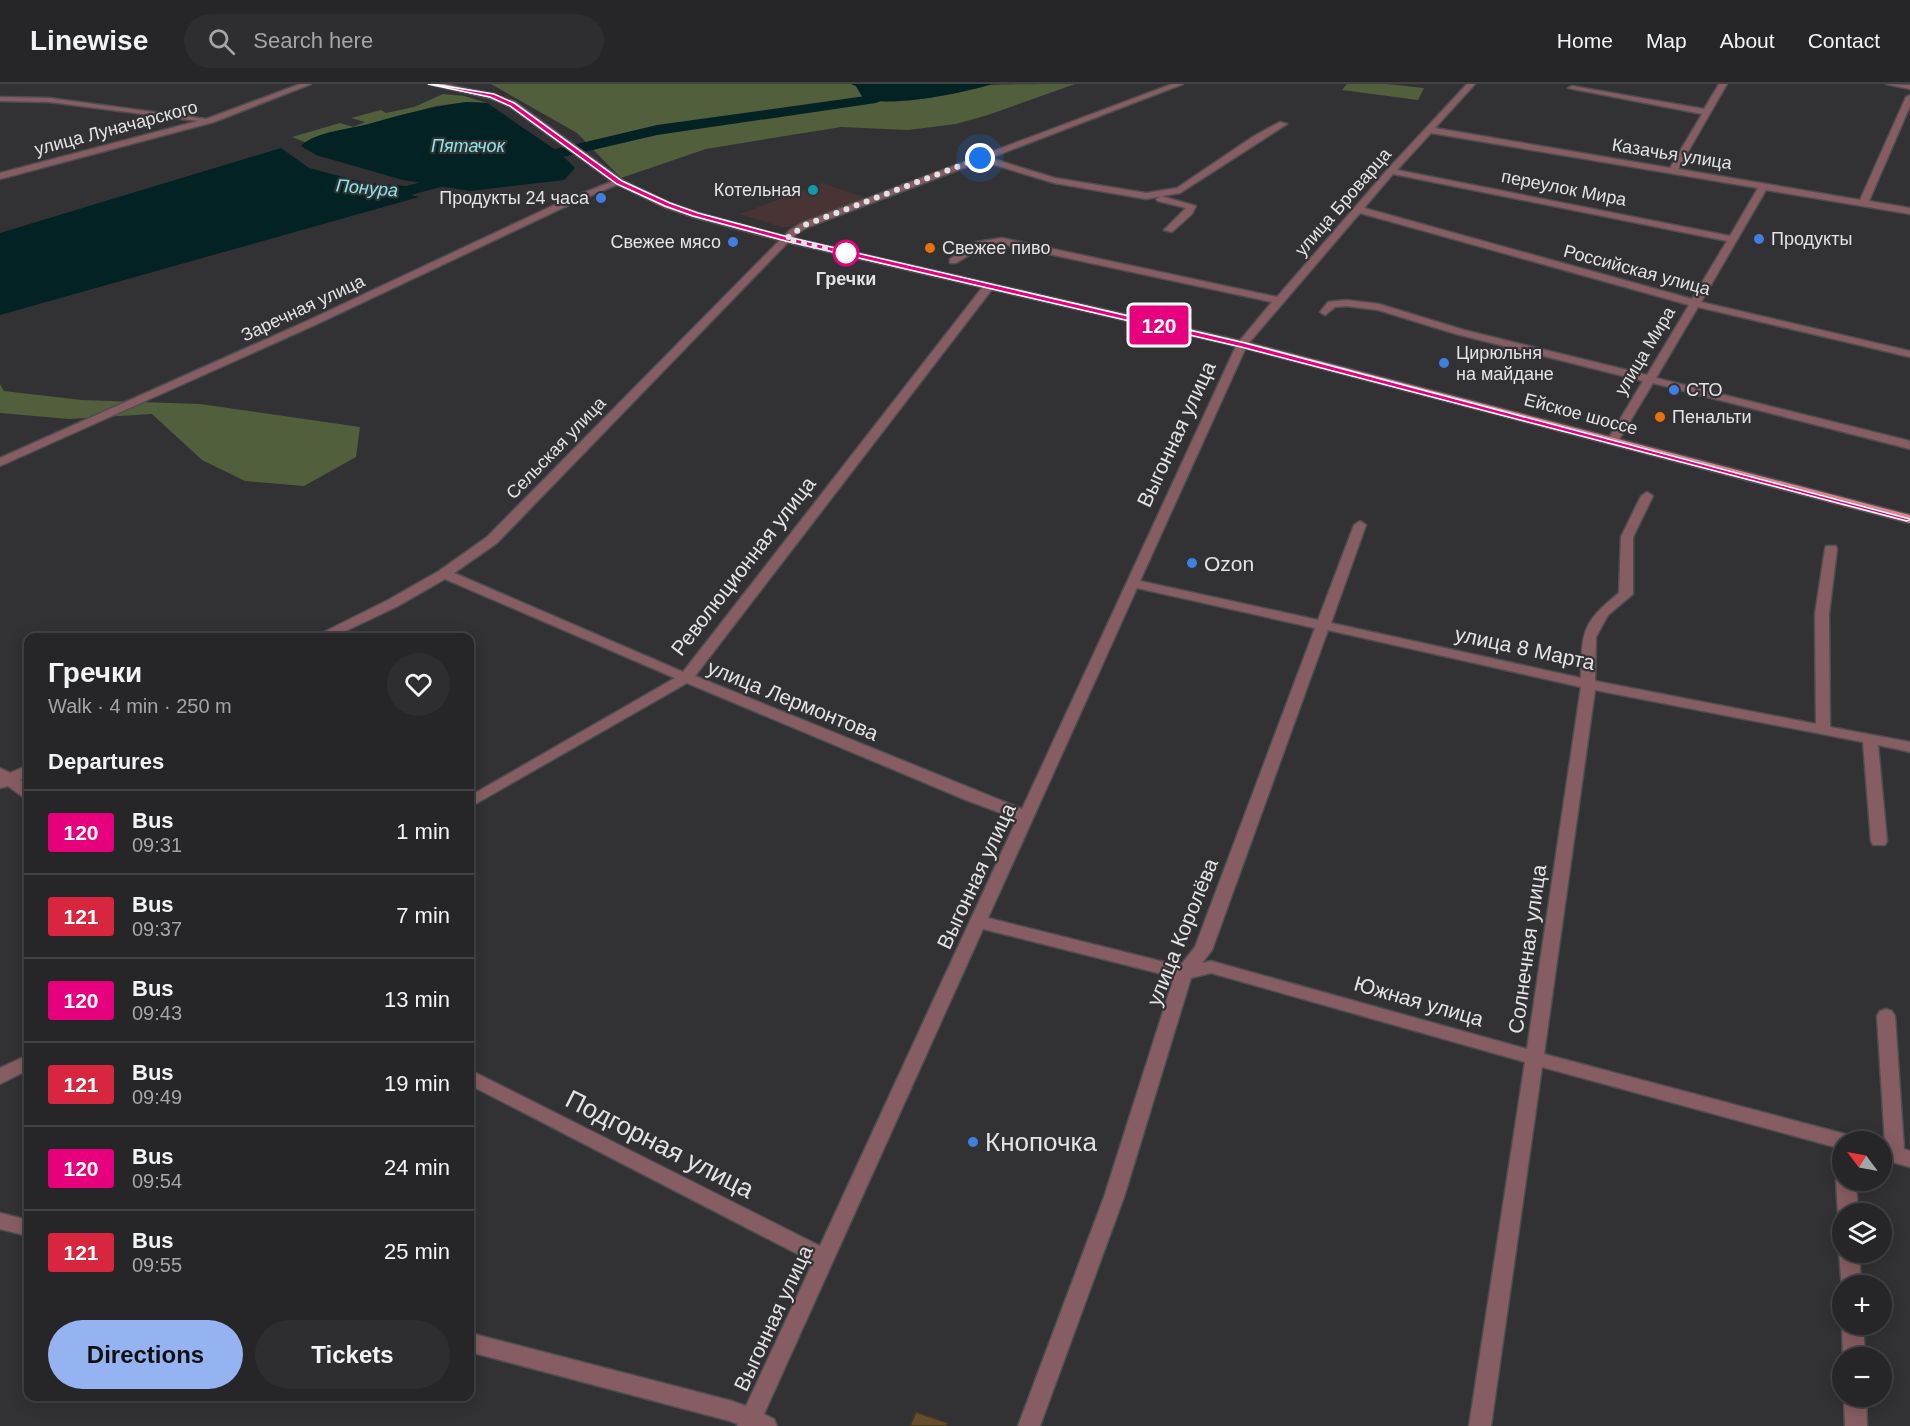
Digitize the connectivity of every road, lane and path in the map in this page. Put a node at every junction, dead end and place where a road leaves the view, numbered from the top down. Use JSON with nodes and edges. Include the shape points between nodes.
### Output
{"nodes":[{"id":1,"x":307,"y":84,"type":"edge"},
{"id":2,"x":432,"y":84,"type":"edge"},
{"id":3,"x":1179,"y":84,"type":"edge"},
{"id":4,"x":1471,"y":84,"type":"edge"},
{"id":5,"x":1723,"y":84,"type":"edge"},
{"id":6,"x":1890,"y":84,"type":"edge"},
{"id":7,"x":1910,"y":87,"type":"edge"},
{"id":8,"x":1572,"y":88,"type":"dead end"},
{"id":9,"x":1910,"y":97,"type":"edge"},
{"id":10,"x":0,"y":99,"type":"edge"},
{"id":11,"x":1706,"y":112,"type":"junction"},
{"id":12,"x":211,"y":120,"type":"junction"},
{"id":13,"x":1283,"y":124,"type":"dead end"},
{"id":14,"x":1429,"y":130,"type":"junction"},
{"id":15,"x":980,"y":158,"type":"junction"},
{"id":16,"x":1673,"y":170,"type":"junction"},
{"id":17,"x":1391,"y":171,"type":"junction"},
{"id":18,"x":0,"y":176,"type":"edge"},
{"id":19,"x":620,"y":182,"type":"junction"},
{"id":20,"x":1764,"y":186,"type":"junction"},
{"id":21,"x":1146,"y":196,"type":"junction"},
{"id":22,"x":1864,"y":202,"type":"junction"},
{"id":23,"x":1358,"y":209,"type":"junction"},
{"id":24,"x":1910,"y":211,"type":"edge"},
{"id":25,"x":1169,"y":230,"type":"dead end"},
{"id":26,"x":786,"y":239,"type":"junction"},
{"id":27,"x":1731,"y":239,"type":"junction"},
{"id":28,"x":953,"y":261,"type":"dead end"},
{"id":29,"x":989,"y":286,"type":"junction"},
{"id":30,"x":1280,"y":301,"type":"junction"},
{"id":31,"x":1695,"y":303,"type":"junction"},
{"id":32,"x":1325,"y":312,"type":"dead end"},
{"id":33,"x":1242,"y":344,"type":"junction"},
{"id":34,"x":1910,"y":354,"type":"edge"},
{"id":35,"x":1648,"y":378,"type":"junction"},
{"id":36,"x":1613,"y":441,"type":"junction"},
{"id":37,"x":1910,"y":446,"type":"edge"},
{"id":38,"x":0,"y":462,"type":"edge"},
{"id":39,"x":1647,"y":496,"type":"dead end"},
{"id":40,"x":1910,"y":519,"type":"edge"},
{"id":41,"x":1360,"y":525,"type":"dead end"},
{"id":42,"x":1831,"y":549,"type":"dead end"},
{"id":43,"x":444,"y":574,"type":"junction"},
{"id":44,"x":1132,"y":583,"type":"junction"},
{"id":45,"x":1323,"y":626,"type":"junction"},
{"id":46,"x":330,"y":633,"type":"edge"},
{"id":47,"x":686,"y":678,"type":"junction"},
{"id":48,"x":1589,"y":684,"type":"junction"},
{"id":49,"x":1823,"y":729,"type":"junction"},
{"id":50,"x":1870,"y":738,"type":"junction"},
{"id":51,"x":1910,"y":747,"type":"edge"},
{"id":52,"x":24,"y":771,"type":"edge"},
{"id":53,"x":3,"y":778,"type":"edge"},
{"id":54,"x":24,"y":791,"type":"edge"},
{"id":55,"x":474,"y":800,"type":"edge"},
{"id":56,"x":1028,"y":817,"type":"junction"},
{"id":57,"x":1879,"y":842,"type":"dead end"},
{"id":58,"x":980,"y":922,"type":"junction"},
{"id":59,"x":1184,"y":974,"type":"junction"},
{"id":60,"x":1886,"y":1016,"type":"dead end"},
{"id":61,"x":1534,"y":1058,"type":"junction"},
{"id":62,"x":24,"y":1064,"type":"edge"},
{"id":63,"x":0,"y":1077,"type":"edge"},
{"id":64,"x":474,"y":1079,"type":"edge"},
{"id":65,"x":1832,"y":1138,"type":"edge"},
{"id":66,"x":1895,"y":1155,"type":"edge"},
{"id":67,"x":0,"y":1221,"type":"edge"},
{"id":68,"x":24,"y":1227,"type":"edge"},
{"id":69,"x":825,"y":1258,"type":"junction"},
{"id":70,"x":474,"y":1344,"type":"edge"},
{"id":71,"x":1855,"y":1407,"type":"edge"},
{"id":72,"x":755,"y":1424,"type":"edge"},
{"id":73,"x":1029,"y":1426,"type":"edge"},
{"id":74,"x":1480,"y":1426,"type":"edge"},
{"id":75,"x":1856,"y":1426,"type":"edge"}],
"edges":[{"from":1,"to":12,"type":"street","name":"улица Луначарского"},
{"from":2,"to":19,"type":"main road","name":"Ейское шоссе","via":[[512,104]]},
{"from":3,"to":15,"type":"street"},
{"from":4,"to":14,"type":"street","name":"улица Броварца"},
{"from":5,"to":11,"type":"street"},
{"from":6,"to":7,"type":"street"},
{"from":8,"to":11,"type":"street"},
{"from":9,"to":22,"type":"street"},
{"from":10,"to":12,"type":"street","via":[[49,100]]},
{"from":11,"to":16,"type":"street"},
{"from":12,"to":18,"type":"street","name":"улица Луначарского"},
{"from":13,"to":21,"type":"street","via":[[1180,190]]},
{"from":14,"to":16,"type":"street","name":"Казачья улица"},
{"from":14,"to":17,"type":"street","name":"улица Броварца"},
{"from":15,"to":21,"type":"street","via":[[1072,185]]},
{"from":15,"to":26,"type":"street","via":[[805,225]]},
{"from":16,"to":20,"type":"street","name":"Казачья улица"},
{"from":17,"to":23,"type":"street","name":"улица Броварца"},
{"from":17,"to":27,"type":"street","name":"переулок Мира"},
{"from":19,"to":26,"type":"main road","name":"Ейское шоссе","via":[[696,215]]},
{"from":19,"to":38,"type":"street","name":"Заречная улица","via":[[566,203],[311,323]]},
{"from":20,"to":22,"type":"street","name":"Казачья улица"},
{"from":20,"to":27,"type":"street","name":"улица Мира"},
{"from":21,"to":25,"type":"street","via":[[1191,206]]},
{"from":22,"to":24,"type":"street","name":"Казачья улица"},
{"from":23,"to":30,"type":"street","name":"улица Броварца"},
{"from":23,"to":31,"type":"street","name":"Российская улица"},
{"from":26,"to":29,"type":"main road","name":"Ейское шоссе"},
{"from":26,"to":43,"type":"street","name":"Сельская улица","via":[[524,510],[492,540]]},
{"from":27,"to":31,"type":"street","name":"улица Мира"},
{"from":28,"to":30,"type":"street","via":[[979,243],[1002,242]]},
{"from":29,"to":33,"type":"main road","name":"Ейское шоссе"},
{"from":29,"to":47,"type":"street","name":"Революционная улица"},
{"from":30,"to":33,"type":"street","name":"улица Броварца"},
{"from":31,"to":34,"type":"street","name":"Российская улица"},
{"from":31,"to":35,"type":"street","name":"улица Мира"},
{"from":32,"to":35,"type":"street","via":[[1332,304],[1364,304],[1448,329]]},
{"from":33,"to":36,"type":"main road","name":"Ейское шоссе"},
{"from":33,"to":44,"type":"street","name":"Выгонная улица"},
{"from":35,"to":36,"type":"street","name":"улица Мира"},
{"from":35,"to":37,"type":"street"},
{"from":36,"to":40,"type":"main road","name":"Ейское шоссе"},
{"from":39,"to":48,"type":"street","name":"Солнечная улица","via":[[1627,537],[1626,594],[1603,613],[1589,637]]},
{"from":41,"to":45,"type":"street","name":"улица Королёва"},
{"from":42,"to":49,"type":"street","via":[[1822,614]]},
{"from":43,"to":46,"type":"street","name":"Сельская улица"},
{"from":43,"to":47,"type":"street","name":"улица Лермонтова"},
{"from":44,"to":45,"type":"street","name":"улица 8 Марта"},
{"from":44,"to":56,"type":"street","name":"Выгонная улица"},
{"from":45,"to":48,"type":"street","name":"улица 8 Марта"},
{"from":45,"to":59,"type":"street","name":"улица Королёва","via":[[1203,950]]},
{"from":47,"to":55,"type":"street","name":"Революционная улица"},
{"from":47,"to":56,"type":"street","name":"улица Лермонтова"},
{"from":48,"to":49,"type":"street","name":"улица 8 Марта"},
{"from":48,"to":61,"type":"street","name":"Солнечная улица"},
{"from":49,"to":50,"type":"street","name":"улица 8 Марта"},
{"from":50,"to":51,"type":"street","name":"улица 8 Марта"},
{"from":50,"to":57,"type":"street"},
{"from":52,"to":53,"type":"street"},
{"from":53,"to":54,"type":"street"},
{"from":56,"to":58,"type":"street","name":"Выгонная улица"},
{"from":58,"to":59,"type":"street","name":"Южная улица"},
{"from":58,"to":69,"type":"street","name":"Выгонная улица"},
{"from":59,"to":61,"type":"street","name":"Южная улица","via":[[1211,967]]},
{"from":59,"to":73,"type":"street","name":"улица Королёва","via":[[1114,1197]]},
{"from":60,"to":66,"type":"street"},
{"from":61,"to":65,"type":"street","name":"Южная улица"},
{"from":61,"to":74,"type":"street","name":"Солнечная улица"},
{"from":62,"to":63,"type":"street"},
{"from":64,"to":69,"type":"street","name":"Подгорная улица"},
{"from":67,"to":68,"type":"street"},
{"from":69,"to":72,"type":"street","name":"Выгонная улица"},
{"from":70,"to":72,"type":"street","via":[[732,1411]]},
{"from":71,"to":75,"type":"street"}]}
